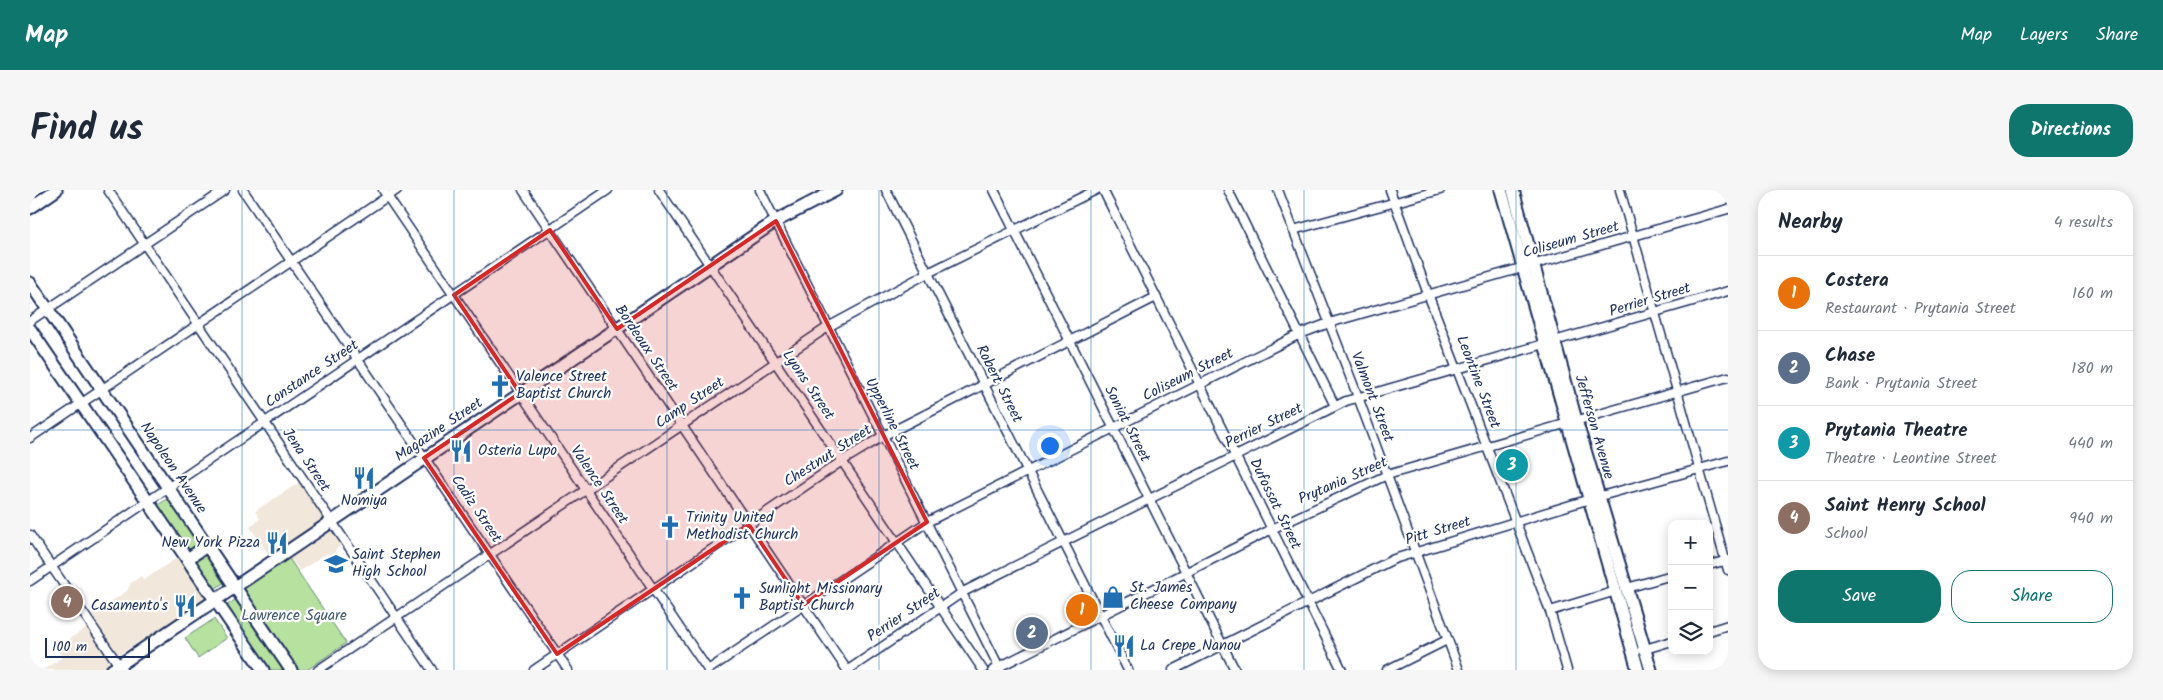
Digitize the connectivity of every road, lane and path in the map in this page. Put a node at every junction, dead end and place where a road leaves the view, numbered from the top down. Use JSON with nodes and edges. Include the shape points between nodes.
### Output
{"nodes":[{"id":1,"x":56,"y":190,"type":"edge"},
{"id":2,"x":108,"y":190,"type":"edge"},
{"id":3,"x":225,"y":190,"type":"edge"},
{"id":4,"x":243,"y":190,"type":"edge"},
{"id":5,"x":397,"y":190,"type":"edge"},
{"id":6,"x":523,"y":190,"type":"edge"},
{"id":7,"x":608,"y":190,"type":"edge"},
{"id":8,"x":659,"y":190,"type":"edge"},
{"id":9,"x":760,"y":190,"type":"edge"},
{"id":10,"x":836,"y":190,"type":"edge"},
{"id":11,"x":886,"y":190,"type":"edge"},
{"id":12,"x":994,"y":190,"type":"edge"},
{"id":13,"x":1096,"y":190,"type":"edge"},
{"id":14,"x":1103,"y":190,"type":"edge"},
{"id":15,"x":1228,"y":190,"type":"edge"},
{"id":16,"x":1278,"y":190,"type":"edge"},
{"id":17,"x":1390,"y":190,"type":"edge"},
{"id":18,"x":1440,"y":190,"type":"edge"},
{"id":19,"x":1501,"y":190,"type":"edge"},
{"id":20,"x":1513,"y":190,"type":"edge"},
{"id":21,"x":1620,"y":190,"type":"edge"},
{"id":22,"x":386,"y":193,"type":"edge"},
{"id":23,"x":1395,"y":203,"type":"junction"},
{"id":24,"x":30,"y":208,"type":"edge"},
{"id":25,"x":1728,"y":208,"type":"edge"},
{"id":26,"x":776,"y":222,"type":"junction"},
{"id":27,"x":550,"y":230,"type":"junction"},
{"id":28,"x":1293,"y":230,"type":"junction"},
{"id":29,"x":1014,"y":231,"type":"junction"},
{"id":30,"x":1634,"y":236,"type":"junction"},
{"id":31,"x":144,"y":244,"type":"junction"},
{"id":32,"x":292,"y":262,"type":"junction"},
{"id":33,"x":710,"y":266,"type":"junction"},
{"id":34,"x":1528,"y":266,"type":"junction"},
{"id":35,"x":928,"y":273,"type":"junction"},
{"id":36,"x":30,"y":283,"type":"edge"},
{"id":37,"x":1728,"y":291,"type":"edge"},
{"id":38,"x":1428,"y":294,"type":"junction"},
{"id":39,"x":454,"y":295,"type":"junction"},
{"id":40,"x":1156,"y":297,"type":"junction"},
{"id":41,"x":48,"y":309,"type":"junction"},
{"id":42,"x":1655,"y":313,"type":"junction"},
{"id":43,"x":30,"y":322,"type":"edge"},
{"id":44,"x":1329,"y":323,"type":"junction"},
{"id":45,"x":198,"y":324,"type":"junction"},
{"id":46,"x":828,"y":327,"type":"junction"},
{"id":47,"x":30,"y":329,"type":"edge"},
{"id":48,"x":617,"y":329,"type":"junction"},
{"id":49,"x":1300,"y":334,"type":"junction"},
{"id":50,"x":1069,"y":341,"type":"junction"},
{"id":51,"x":1550,"y":344,"type":"junction"},
{"id":52,"x":358,"y":360,"type":"junction"},
{"id":53,"x":775,"y":362,"type":"junction"},
{"id":54,"x":1458,"y":370,"type":"junction"},
{"id":55,"x":1728,"y":377,"type":"edge"},
{"id":56,"x":1200,"y":384,"type":"junction"},
{"id":57,"x":984,"y":385,"type":"junction"},
{"id":58,"x":102,"y":390,"type":"junction"},
{"id":59,"x":1677,"y":391,"type":"junction"},
{"id":60,"x":520,"y":393,"type":"junction"},
{"id":61,"x":1358,"y":397,"type":"junction"},
{"id":62,"x":81,"y":404,"type":"junction"},
{"id":63,"x":1335,"y":406,"type":"junction"},
{"id":64,"x":1571,"y":421,"type":"junction"},
{"id":65,"x":265,"y":422,"type":"junction"},
{"id":66,"x":681,"y":425,"type":"junction"},
{"id":67,"x":1113,"y":428,"type":"junction"},
{"id":68,"x":883,"y":436,"type":"junction"},
{"id":69,"x":30,"y":438,"type":"edge"},
{"id":70,"x":1488,"y":446,"type":"junction"},
{"id":71,"x":1235,"y":456,"type":"junction"},
{"id":72,"x":424,"y":458,"type":"junction"},
{"id":73,"x":842,"y":461,"type":"junction"},
{"id":74,"x":1728,"y":461,"type":"edge"},
{"id":75,"x":1699,"y":469,"type":"junction"},
{"id":76,"x":1027,"y":471,"type":"junction"},
{"id":77,"x":1387,"y":475,"type":"junction"},
{"id":78,"x":168,"y":488,"type":"junction"},
{"id":79,"x":585,"y":490,"type":"junction"},
{"id":80,"x":1149,"y":498,"type":"junction"},
{"id":81,"x":1594,"y":498,"type":"junction"},
{"id":82,"x":148,"y":501,"type":"junction"},
{"id":83,"x":331,"y":522,"type":"junction"},
{"id":84,"x":927,"y":522,"type":"junction"},
{"id":85,"x":1516,"y":522,"type":"junction"},
{"id":86,"x":748,"y":524,"type":"junction"},
{"id":87,"x":1272,"y":529,"type":"junction"},
{"id":88,"x":30,"y":535,"type":"edge"},
{"id":89,"x":897,"y":542,"type":"junction"},
{"id":90,"x":1063,"y":542,"type":"junction"},
{"id":91,"x":207,"y":546,"type":"junction"},
{"id":92,"x":1415,"y":552,"type":"junction"},
{"id":93,"x":489,"y":554,"type":"junction"},
{"id":94,"x":187,"y":559,"type":"junction"},
{"id":95,"x":1727,"y":560,"type":"edge"},
{"id":96,"x":1713,"y":564,"type":"edge"},
{"id":97,"x":51,"y":566,"type":"junction"},
{"id":98,"x":1728,"y":570,"type":"edge"},
{"id":99,"x":1186,"y":572,"type":"junction"},
{"id":100,"x":1668,"y":576,"type":"edge"},
{"id":101,"x":30,"y":581,"type":"edge"},
{"id":102,"x":234,"y":586,"type":"junction"},
{"id":103,"x":653,"y":589,"type":"junction"},
{"id":104,"x":1621,"y":590,"type":"junction"},
{"id":105,"x":963,"y":592,"type":"junction"},
{"id":106,"x":215,"y":600,"type":"junction"},
{"id":107,"x":1308,"y":601,"type":"junction"},
{"id":108,"x":803,"y":605,"type":"junction"},
{"id":109,"x":941,"y":608,"type":"junction"},
{"id":110,"x":1550,"y":611,"type":"junction"},
{"id":111,"x":1100,"y":615,"type":"junction"},
{"id":112,"x":396,"y":617,"type":"junction"},
{"id":113,"x":1728,"y":626,"type":"edge"},
{"id":114,"x":1713,"y":630,"type":"edge"},
{"id":115,"x":1447,"y":640,"type":"junction"},
{"id":116,"x":1668,"y":642,"type":"edge"},
{"id":117,"x":1223,"y":645,"type":"junction"},
{"id":118,"x":1646,"y":649,"type":"junction"},
{"id":119,"x":1633,"y":652,"type":"junction"},
{"id":120,"x":557,"y":654,"type":"junction"},
{"id":121,"x":118,"y":668,"type":"edge"},
{"id":122,"x":997,"y":669,"type":"edge"},
{"id":123,"x":263,"y":670,"type":"edge"},
{"id":124,"x":291,"y":670,"type":"edge"},
{"id":125,"x":318,"y":670,"type":"edge"},
{"id":126,"x":432,"y":670,"type":"edge"},
{"id":127,"x":534,"y":670,"type":"edge"},
{"id":128,"x":568,"y":670,"type":"edge"},
{"id":129,"x":708,"y":670,"type":"edge"},
{"id":130,"x":848,"y":670,"type":"edge"},
{"id":131,"x":983,"y":670,"type":"edge"},
{"id":132,"x":1128,"y":670,"type":"edge"},
{"id":133,"x":1173,"y":670,"type":"edge"},
{"id":134,"x":1235,"y":670,"type":"edge"},
{"id":135,"x":1342,"y":670,"type":"edge"},
{"id":136,"x":1388,"y":670,"type":"edge"},
{"id":137,"x":1459,"y":670,"type":"edge"},
{"id":138,"x":1567,"y":670,"type":"edge"},
{"id":139,"x":1638,"y":670,"type":"edge"},
{"id":140,"x":1652,"y":670,"type":"edge"}],
"edges":[{"from":1,"to":24,"type":"street"},
{"from":2,"to":31,"type":"street","name":"Jena Street"},
{"from":3,"to":31,"type":"street"},
{"from":4,"to":32,"type":"street","name":"Cadiz Street"},
{"from":5,"to":22,"type":"street"},
{"from":6,"to":27,"type":"street","name":"Bordeaux Street"},
{"from":7,"to":27,"type":"street","name":"Constance Street"},
{"from":8,"to":33,"type":"street","name":"Lyons Street"},
{"from":9,"to":26,"type":"street","name":"Upperline Street"},
{"from":10,"to":26,"type":"street","name":"Magazine Street"},
{"from":11,"to":35,"type":"street","name":"Robert Street"},
{"from":12,"to":29,"type":"street","name":"Soniat Street"},
{"from":13,"to":29,"type":"street","name":"Camp Street"},
{"from":14,"to":40,"type":"street","name":"Dufossat Street"},
{"from":15,"to":49,"type":"street"},
{"from":16,"to":28,"type":"street","name":"Valmont Street"},
{"from":17,"to":23,"type":"street","name":"Leontine Street"},
{"from":18,"to":23,"type":"street"},
{"from":19,"to":34,"type":"street","name":"Jefferson Avenue"},
{"from":20,"to":34,"type":"street","name":"Jefferson Avenue"},
{"from":21,"to":30,"type":"street"},
{"from":22,"to":32,"type":"street"},
{"from":22,"to":39,"type":"street","name":"Valence Street"},
{"from":23,"to":28,"type":"street"},
{"from":23,"to":38,"type":"street","name":"Leontine Street"},
{"from":25,"to":30,"type":"street","name":"Coliseum Street"},
{"from":26,"to":33,"type":"street","name":"Magazine Street"},
{"from":26,"to":46,"type":"street","name":"Upperline Street"},
{"from":27,"to":39,"type":"street","name":"Constance Street"},
{"from":27,"to":48,"type":"street","name":"Bordeaux Street"},
{"from":28,"to":44,"type":"street","name":"Valmont Street"},
{"from":29,"to":35,"type":"street","name":"Camp Street"},
{"from":29,"to":50,"type":"street","name":"Soniat Street"},
{"from":30,"to":34,"type":"street","name":"Coliseum Street"},
{"from":30,"to":42,"type":"street"},
{"from":31,"to":41,"type":"street"},
{"from":31,"to":45,"type":"street","name":"Jena Street"},
{"from":32,"to":45,"type":"street"},
{"from":32,"to":52,"type":"street","name":"Cadiz Street"},
{"from":33,"to":48,"type":"street","name":"Magazine Street"},
{"from":33,"to":53,"type":"street","name":"Lyons Street"},
{"from":34,"to":38,"type":"street","name":"Coliseum Street"},
{"from":34,"to":51,"type":"street","name":"Jefferson Avenue"},
{"from":35,"to":46,"type":"street","name":"Camp Street"},
{"from":35,"to":57,"type":"street","name":"Robert Street"},
{"from":36,"to":41,"type":"street","name":"Napoleon Avenue"},
{"from":37,"to":42,"type":"street","name":"Perrier Street"},
{"from":38,"to":44,"type":"street","name":"Coliseum Street"},
{"from":38,"to":54,"type":"street","name":"Leontine Street"},
{"from":39,"to":52,"type":"street","name":"Constance Street"},
{"from":39,"to":60,"type":"street","name":"Valence Street"},
{"from":40,"to":50,"type":"street","name":"Chestnut Street"},
{"from":40,"to":56,"type":"street","name":"Dufossat Street"},
{"from":41,"to":43,"type":"street"},
{"from":41,"to":58,"type":"street","name":"Napoleon Avenue"},
{"from":42,"to":51,"type":"street","name":"Perrier Street"},
{"from":42,"to":59,"type":"street"},
{"from":44,"to":49,"type":"street","name":"Coliseum Street"},
{"from":44,"to":61,"type":"street","name":"Valmont Street"},
{"from":45,"to":58,"type":"street"},
{"from":45,"to":65,"type":"street","name":"Jena Street"},
{"from":46,"to":53,"type":"street","name":"Camp Street"},
{"from":46,"to":68,"type":"street","name":"Upperline Street"},
{"from":47,"to":62,"type":"street"},
{"from":48,"to":60,"type":"street","name":"Magazine Street"},
{"from":48,"to":66,"type":"street","name":"Bordeaux Street"},
{"from":49,"to":56,"type":"street","name":"Coliseum Street"},
{"from":49,"to":63,"type":"street"},
{"from":50,"to":57,"type":"street","name":"Chestnut Street"},
{"from":50,"to":67,"type":"street","name":"Soniat Street"},
{"from":51,"to":54,"type":"street","name":"Perrier Street"},
{"from":51,"to":64,"type":"street","name":"Jefferson Avenue"},
{"from":52,"to":65,"type":"street","name":"Constance Street"},
{"from":52,"to":72,"type":"street","name":"Cadiz Street"},
{"from":53,"to":66,"type":"street","name":"Camp Street"},
{"from":53,"to":73,"type":"street","name":"Lyons Street"},
{"from":54,"to":61,"type":"street","name":"Perrier Street"},
{"from":54,"to":70,"type":"street","name":"Leontine Street"},
{"from":55,"to":59,"type":"street","name":"Prytania Street"},
{"from":56,"to":67,"type":"street","name":"Coliseum Street"},
{"from":56,"to":71,"type":"street","name":"Dufossat Street"},
{"from":57,"to":68,"type":"street","name":"Chestnut Street"},
{"from":57,"to":76,"type":"street","name":"Robert Street"},
{"from":58,"to":62,"type":"street"},
{"from":58,"to":78,"type":"street","name":"Napoleon Avenue"},
{"from":59,"to":64,"type":"street","name":"Prytania Street"},
{"from":59,"to":75,"type":"street"},
{"from":60,"to":72,"type":"street","name":"Magazine Street"},
{"from":60,"to":79,"type":"street","name":"Valence Street"},
{"from":61,"to":63,"type":"street","name":"Perrier Street"},
{"from":61,"to":77,"type":"street","name":"Valmont Street"},
{"from":62,"to":69,"type":"street"},
{"from":62,"to":82,"type":"street"},
{"from":63,"to":71,"type":"street","name":"Perrier Street"},
{"from":64,"to":70,"type":"street","name":"Prytania Street"},
{"from":64,"to":81,"type":"street","name":"Jefferson Avenue"},
{"from":65,"to":78,"type":"street","name":"Constance Street"},
{"from":65,"to":83,"type":"street","name":"Jena Street"},
{"from":66,"to":79,"type":"street","name":"Camp Street"},
{"from":66,"to":86,"type":"street","name":"Bordeaux Street"},
{"from":67,"to":76,"type":"street","name":"Coliseum Street"},
{"from":67,"to":80,"type":"street","name":"Soniat Street"},
{"from":68,"to":73,"type":"street","name":"Chestnut Street"},
{"from":68,"to":84,"type":"street","name":"Upperline Street"},
{"from":70,"to":77,"type":"street","name":"Prytania Street"},
{"from":70,"to":85,"type":"street","name":"Leontine Street"},
{"from":71,"to":80,"type":"street","name":"Perrier Street"},
{"from":71,"to":87,"type":"street","name":"Dufossat Street"},
{"from":72,"to":83,"type":"street","name":"Magazine Street"},
{"from":72,"to":93,"type":"street","name":"Cadiz Street"},
{"from":73,"to":86,"type":"street","name":"Chestnut Street"},
{"from":73,"to":89,"type":"street","name":"Lyons Street"},
{"from":74,"to":75,"type":"street","name":"Pitt Street"},
{"from":75,"to":81,"type":"street","name":"Pitt Street"},
{"from":75,"to":95,"type":"street"},
{"from":76,"to":84,"type":"street","name":"Coliseum Street"},
{"from":76,"to":90,"type":"street","name":"Robert Street"},
{"from":77,"to":87,"type":"street","name":"Prytania Street"},
{"from":77,"to":92,"type":"street","name":"Valmont Street"},
{"from":78,"to":82,"type":"street","name":"Constance Street"},
{"from":78,"to":91,"type":"street","name":"Napoleon Avenue"},
{"from":79,"to":93,"type":"street","name":"Camp Street"},
{"from":79,"to":103,"type":"street","name":"Valence Street"},
{"from":80,"to":90,"type":"street","name":"Perrier Street"},
{"from":80,"to":99,"type":"street","name":"Soniat Street"},
{"from":81,"to":85,"type":"street","name":"Pitt Street"},
{"from":81,"to":104,"type":"street","name":"Jefferson Avenue"},
{"from":82,"to":94,"type":"street"},
{"from":82,"to":97,"type":"street","name":"Constance Street"},
{"from":83,"to":102,"type":"street","name":"Magazine Street"},
{"from":83,"to":112,"type":"street","name":"Jena Street"},
{"from":84,"to":89,"type":"street","name":"Coliseum Street"},
{"from":84,"to":105,"type":"street","name":"Upperline Street"},
{"from":85,"to":92,"type":"street","name":"Pitt Street"},
{"from":85,"to":110,"type":"street","name":"Leontine Street"},
{"from":86,"to":103,"type":"street","name":"Chestnut Street"},
{"from":86,"to":108,"type":"street","name":"Bordeaux Street"},
{"from":87,"to":99,"type":"street","name":"Prytania Street"},
{"from":87,"to":107,"type":"street","name":"Dufossat Street"},
{"from":88,"to":97,"type":"street"},
{"from":89,"to":108,"type":"street","name":"Coliseum Street"},
{"from":89,"to":109,"type":"street","name":"Lyons Street"},
{"from":90,"to":105,"type":"street","name":"Perrier Street"},
{"from":90,"to":111,"type":"street","name":"Robert Street"},
{"from":91,"to":94,"type":"street"},
{"from":91,"to":102,"type":"street","name":"Napoleon Avenue"},
{"from":92,"to":107,"type":"street","name":"Pitt Street"},
{"from":92,"to":115,"type":"street","name":"Valmont Street"},
{"from":93,"to":112,"type":"street","name":"Camp Street"},
{"from":93,"to":120,"type":"street","name":"Cadiz Street"},
{"from":94,"to":106,"type":"street"},
{"from":95,"to":96,"type":"street"},
{"from":95,"to":98,"type":"street"},
{"from":97,"to":101,"type":"street","name":"Constance Street"},
{"from":97,"to":121,"type":"street"},
{"from":99,"to":111,"type":"street","name":"Prytania Street"},
{"from":99,"to":117,"type":"street","name":"Soniat Street"},
{"from":100,"to":104,"type":"street"},
{"from":102,"to":106,"type":"street","name":"Magazine Street"},
{"from":102,"to":124,"type":"street","name":"Napoleon Avenue"},
{"from":103,"to":120,"type":"street","name":"Chestnut Street"},
{"from":103,"to":129,"type":"street","name":"Valence Street"},
{"from":104,"to":110,"type":"street"},
{"from":104,"to":118,"type":"street","name":"Jefferson Avenue"},
{"from":104,"to":119,"type":"street","name":"Jefferson Avenue"},
{"from":105,"to":109,"type":"street","name":"Perrier Street"},
{"from":105,"to":122,"type":"street","name":"Upperline Street"},
{"from":106,"to":121,"type":"street","name":"Magazine Street"},
{"from":106,"to":123,"type":"street"},
{"from":107,"to":117,"type":"street","name":"Pitt Street"},
{"from":107,"to":135,"type":"street","name":"Dufossat Street"},
{"from":108,"to":129,"type":"street","name":"Coliseum Street"},
{"from":108,"to":130,"type":"street","name":"Bordeaux Street"},
{"from":109,"to":130,"type":"street","name":"Perrier Street"},
{"from":109,"to":131,"type":"street","name":"Lyons Street"},
{"from":110,"to":138,"type":"street","name":"Leontine Street"},
{"from":111,"to":122,"type":"street","name":"Prytania Street"},
{"from":111,"to":132,"type":"street","name":"Robert Street"},
{"from":112,"to":125,"type":"street","name":"Camp Street"},
{"from":112,"to":126,"type":"street","name":"Jena Street"},
{"from":113,"to":114,"type":"street"},
{"from":115,"to":136,"type":"street"},
{"from":115,"to":137,"type":"street","name":"Valmont Street"},
{"from":116,"to":118,"type":"street"},
{"from":117,"to":133,"type":"street","name":"Pitt Street"},
{"from":117,"to":134,"type":"street","name":"Soniat Street"},
{"from":118,"to":119,"type":"street"},
{"from":118,"to":140,"type":"street","name":"Jefferson Avenue"},
{"from":119,"to":139,"type":"street","name":"Jefferson Avenue"},
{"from":120,"to":127,"type":"street","name":"Chestnut Street"},
{"from":120,"to":128,"type":"street","name":"Cadiz Street"}]}
